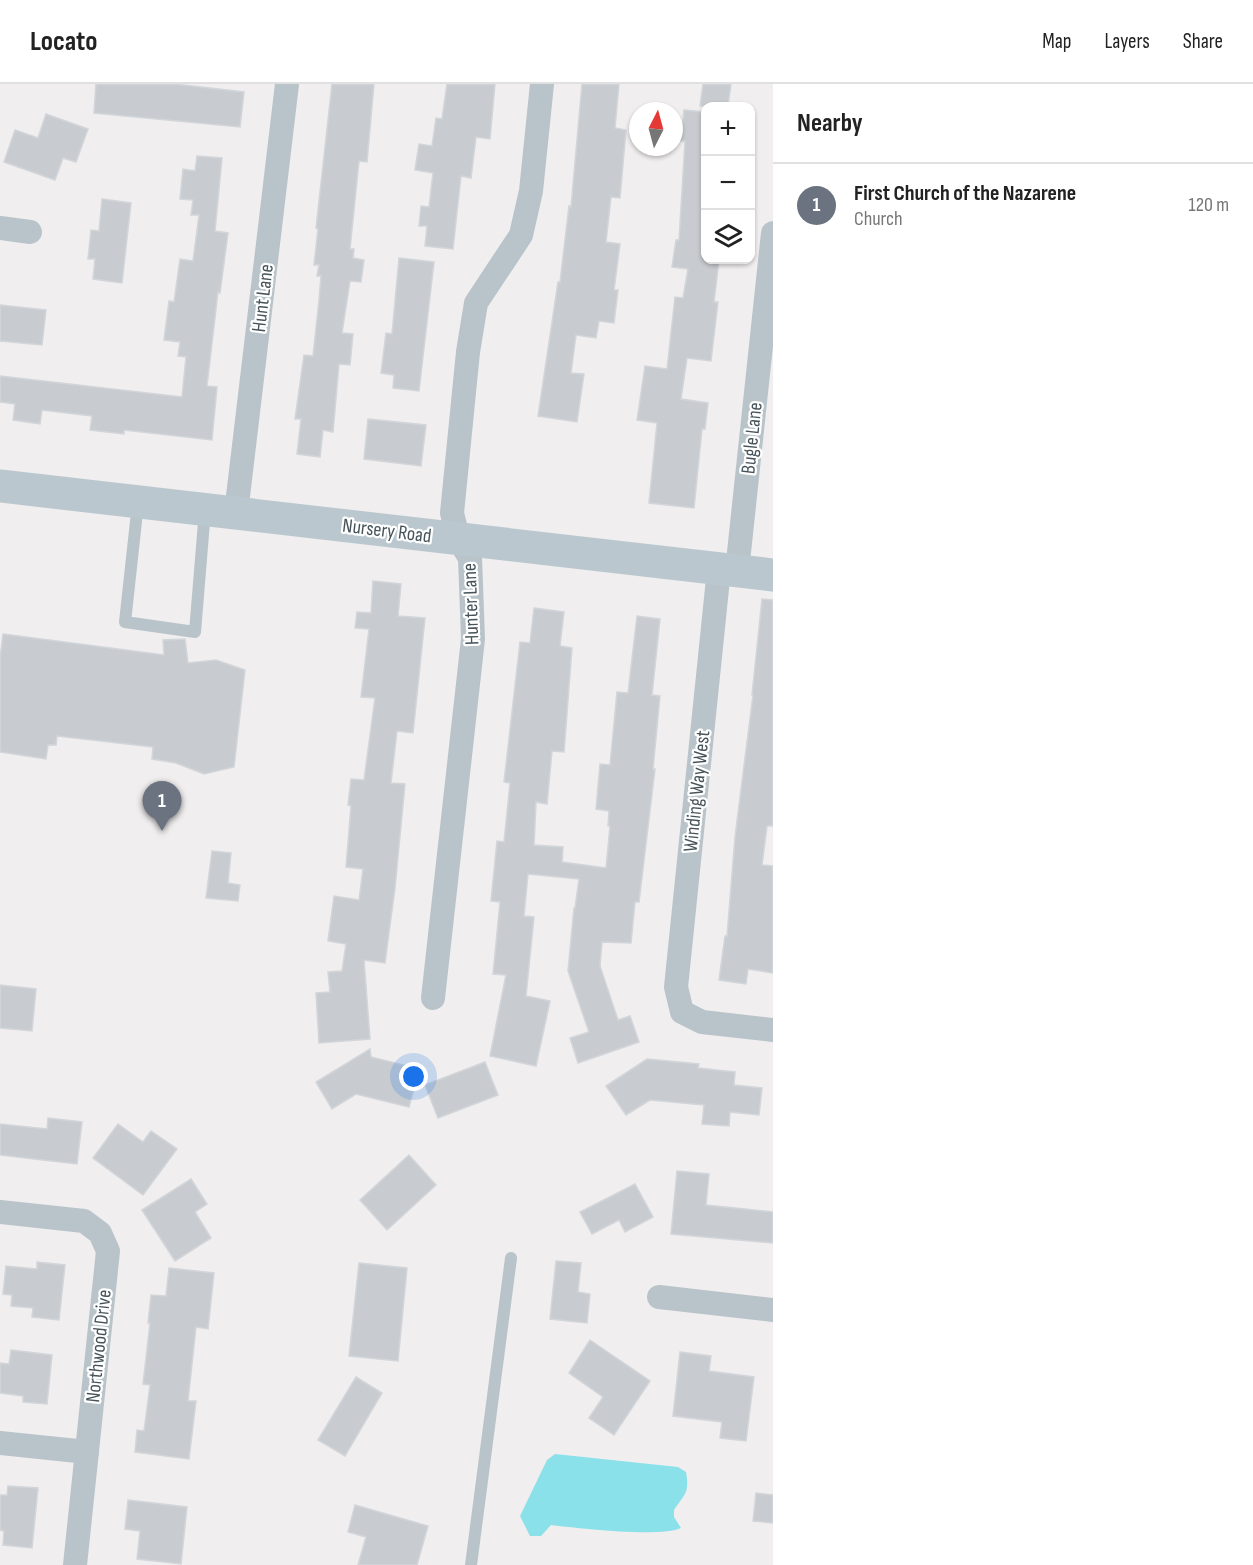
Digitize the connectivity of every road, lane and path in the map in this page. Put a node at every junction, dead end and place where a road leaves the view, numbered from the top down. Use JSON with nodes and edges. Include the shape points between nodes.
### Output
{"nodes":[{"id":1,"x":287,"y":84,"type":"edge"},
{"id":2,"x":542,"y":84,"type":"edge"},
{"id":3,"x":0,"y":228,"type":"edge"},
{"id":4,"x":30,"y":232,"type":"dead end"},
{"id":5,"x":773,"y":233,"type":"edge"},
{"id":6,"x":0,"y":486,"type":"edge"},
{"id":7,"x":138,"y":502,"type":"junction"},
{"id":8,"x":221,"y":511,"type":"junction"},
{"id":9,"x":458,"y":538,"type":"junction"},
{"id":10,"x":728,"y":570,"type":"junction"},
{"id":11,"x":773,"y":575,"type":"edge"},
{"id":12,"x":433,"y":998,"type":"dead end"},
{"id":13,"x":773,"y":1030,"type":"edge"},
{"id":14,"x":0,"y":1212,"type":"edge"},
{"id":15,"x":511,"y":1258,"type":"dead end"},
{"id":16,"x":659,"y":1297,"type":"dead end"},
{"id":17,"x":773,"y":1310,"type":"edge"},
{"id":18,"x":0,"y":1443,"type":"edge"},
{"id":19,"x":87,"y":1452,"type":"junction"},
{"id":20,"x":75,"y":1565,"type":"edge"},
{"id":21,"x":471,"y":1565,"type":"edge"}],
"edges":[{"from":1,"to":8,"type":"street","name":"Hunt Lane"},
{"from":2,"to":9,"type":"street","name":"Hunter Lane","via":[[531,191],[521,235],[476,303],[452,513]]},
{"from":3,"to":4,"type":"street"},
{"from":5,"to":10,"type":"street","name":"Bugle Lane"},
{"from":6,"to":7,"type":"street","name":"Nursery Road"},
{"from":7,"to":8,"type":"street","name":"Nursery Road"},
{"from":7,"to":8,"type":"lane","via":[[125,622],[195,632]]},
{"from":8,"to":9,"type":"street","name":"Nursery Road"},
{"from":9,"to":10,"type":"street","name":"Nursery Road"},
{"from":9,"to":12,"type":"street","name":"Hunter Lane","via":[[470,558],[473,639]]},
{"from":10,"to":11,"type":"street","name":"Nursery Road"},
{"from":10,"to":13,"type":"street","name":"Winding Way West","via":[[676,987],[682,1012],[702,1022]]},
{"from":14,"to":19,"type":"street","name":"Northwood Drive","via":[[84,1221],[100,1233],[108,1251]]},
{"from":15,"to":21,"type":"lane"},
{"from":16,"to":17,"type":"street"},
{"from":18,"to":19,"type":"street"},
{"from":19,"to":20,"type":"street","name":"Northwood Drive"}]}
